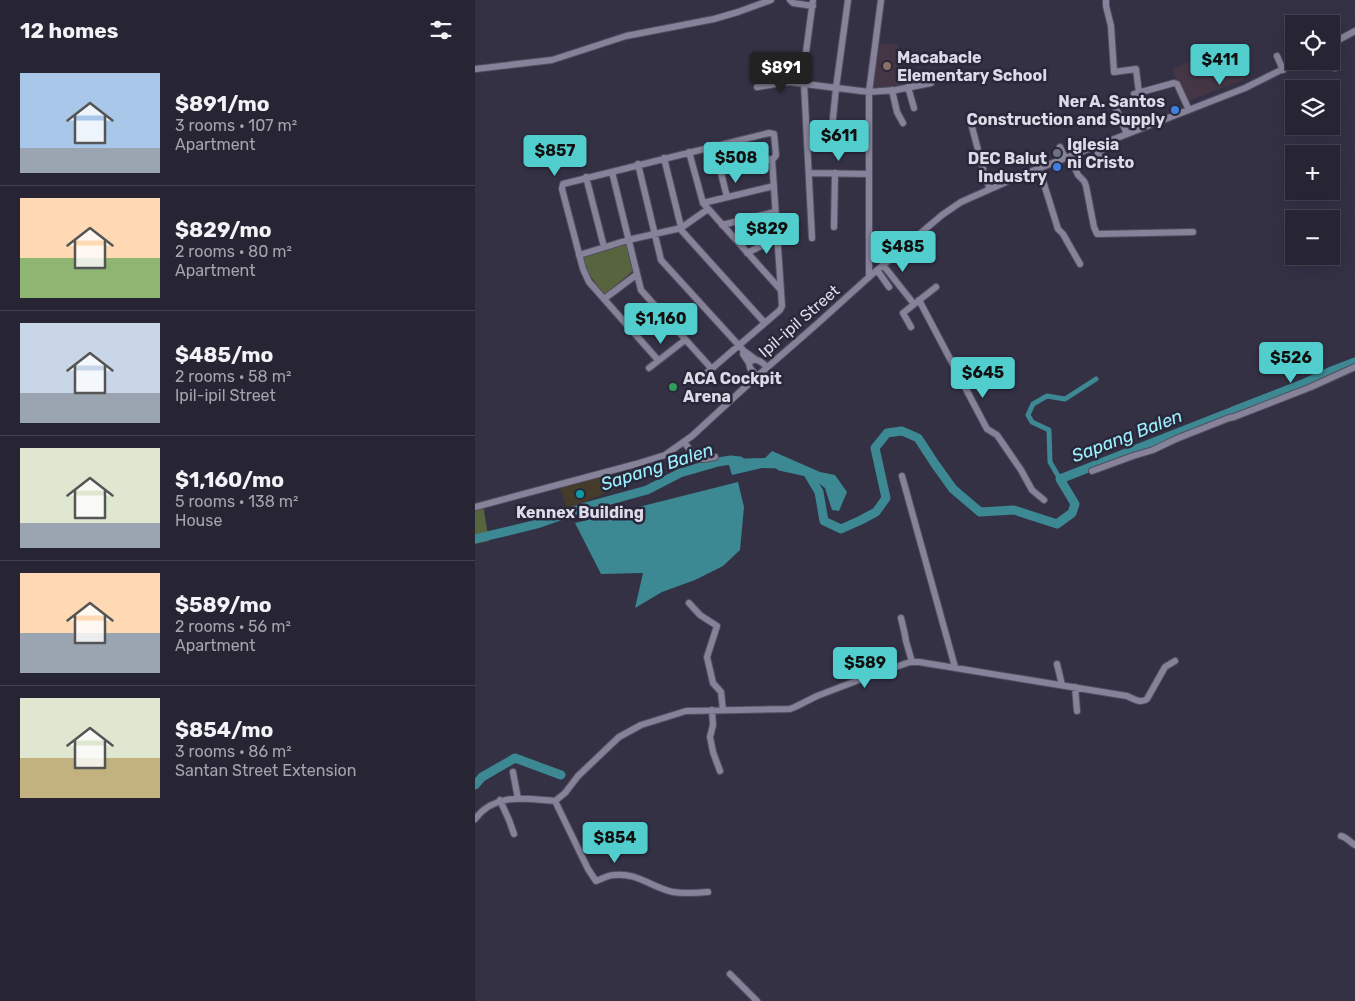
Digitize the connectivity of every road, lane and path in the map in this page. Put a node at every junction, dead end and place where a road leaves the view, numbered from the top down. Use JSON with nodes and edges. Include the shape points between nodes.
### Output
{"nodes":[{"id":1,"x":771,"y":0,"type":"edge"},
{"id":2,"x":790,"y":0,"type":"edge"},
{"id":3,"x":848,"y":0,"type":"edge"},
{"id":4,"x":881,"y":0,"type":"edge"},
{"id":5,"x":1106,"y":0,"type":"edge"},
{"id":6,"x":813,"y":3,"type":"edge"},
{"id":7,"x":1355,"y":32,"type":"edge"},
{"id":8,"x":1340,"y":40,"type":"edge"},
{"id":9,"x":1277,"y":56,"type":"dead end"},
{"id":10,"x":475,"y":69,"type":"edge"},
{"id":11,"x":1283,"y":70,"type":"joint"},
{"id":12,"x":804,"y":83,"type":"junction"},
{"id":13,"x":931,"y":83,"type":"dead end"},
{"id":14,"x":757,"y":87,"type":"dead end"},
{"id":15,"x":908,"y":87,"type":"junction"},
{"id":16,"x":836,"y":88,"type":"junction"},
{"id":17,"x":892,"y":90,"type":"junction"},
{"id":18,"x":869,"y":92,"type":"junction"},
{"id":19,"x":1112,"y":99,"type":"dead end"},
{"id":20,"x":914,"y":108,"type":"dead end"},
{"id":21,"x":1189,"y":110,"type":"junction"},
{"id":22,"x":903,"y":123,"type":"dead end"},
{"id":23,"x":971,"y":123,"type":"dead end"},
{"id":24,"x":1127,"y":134,"type":"junction"},
{"id":25,"x":1100,"y":145,"type":"junction"},
{"id":26,"x":715,"y":146,"type":"junction"},
{"id":27,"x":1060,"y":147,"type":"dead end"},
{"id":28,"x":830,"y":148,"type":"dead end"},
{"id":29,"x":689,"y":152,"type":"junction"},
{"id":30,"x":1068,"y":157,"type":"junction"},
{"id":31,"x":664,"y":158,"type":"junction"},
{"id":32,"x":772,"y":158,"type":"junction"},
{"id":33,"x":638,"y":164,"type":"junction"},
{"id":34,"x":1102,"y":166,"type":"dead end"},
{"id":35,"x":1039,"y":168,"type":"junction"},
{"id":36,"x":612,"y":172,"type":"junction"},
{"id":37,"x":721,"y":172,"type":"junction"},
{"id":38,"x":809,"y":172,"type":"junction"},
{"id":39,"x":835,"y":173,"type":"junction"},
{"id":40,"x":868,"y":174,"type":"junction"},
{"id":41,"x":587,"y":177,"type":"junction"},
{"id":42,"x":774,"y":186,"type":"junction"},
{"id":43,"x":990,"y":188,"type":"junction"},
{"id":44,"x":727,"y":197,"type":"junction"},
{"id":45,"x":705,"y":206,"type":"junction"},
{"id":46,"x":775,"y":212,"type":"junction"},
{"id":47,"x":722,"y":225,"type":"junction"},
{"id":48,"x":835,"y":227,"type":"dead end"},
{"id":49,"x":681,"y":228,"type":"junction"},
{"id":50,"x":1193,"y":232,"type":"dead end"},
{"id":51,"x":655,"y":234,"type":"junction"},
{"id":52,"x":777,"y":238,"type":"junction"},
{"id":53,"x":811,"y":238,"type":"dead end"},
{"id":54,"x":628,"y":240,"type":"junction"},
{"id":55,"x":604,"y":247,"type":"junction"},
{"id":56,"x":747,"y":253,"type":"junction"},
{"id":57,"x":579,"y":255,"type":"junction"},
{"id":58,"x":883,"y":264,"type":"junction"},
{"id":59,"x":1080,"y":264,"type":"dead end"},
{"id":60,"x":877,"y":270,"type":"junction"},
{"id":61,"x":637,"y":275,"type":"junction"},
{"id":62,"x":869,"y":277,"type":"junction"},
{"id":63,"x":889,"y":287,"type":"dead end"},
{"id":64,"x":936,"y":287,"type":"dead end"},
{"id":65,"x":780,"y":289,"type":"junction"},
{"id":66,"x":604,"y":299,"type":"junction"},
{"id":67,"x":917,"y":302,"type":"junction"},
{"id":68,"x":764,"y":322,"type":"junction"},
{"id":69,"x":911,"y":327,"type":"dead end"},
{"id":70,"x":685,"y":340,"type":"junction"},
{"id":71,"x":738,"y":345,"type":"junction"},
{"id":72,"x":658,"y":360,"type":"junction"},
{"id":73,"x":752,"y":361,"type":"junction"},
{"id":74,"x":767,"y":367,"type":"junction"},
{"id":75,"x":1355,"y":367,"type":"edge"},
{"id":76,"x":649,"y":368,"type":"dead end"},
{"id":77,"x":711,"y":368,"type":"junction"},
{"id":78,"x":757,"y":376,"type":"junction"},
{"id":79,"x":702,"y":377,"type":"dead end"},
{"id":80,"x":684,"y":442,"type":"junction"},
{"id":81,"x":715,"y":457,"type":"dead end"},
{"id":82,"x":1092,"y":471,"type":"dead end"},
{"id":83,"x":902,"y":476,"type":"dead end"},
{"id":84,"x":1044,"y":500,"type":"dead end"},
{"id":85,"x":475,"y":507,"type":"edge"},
{"id":86,"x":689,"y":603,"type":"dead end"},
{"id":87,"x":901,"y":618,"type":"dead end"},
{"id":88,"x":1175,"y":661,"type":"dead end"},
{"id":89,"x":913,"y":662,"type":"junction"},
{"id":90,"x":1057,"y":664,"type":"dead end"},
{"id":91,"x":955,"y":667,"type":"junction"},
{"id":92,"x":1062,"y":685,"type":"junction"},
{"id":93,"x":1075,"y":687,"type":"junction"},
{"id":94,"x":712,"y":710,"type":"junction"},
{"id":95,"x":723,"y":710,"type":"junction"},
{"id":96,"x":1077,"y":711,"type":"dead end"},
{"id":97,"x":720,"y":771,"type":"dead end"},
{"id":98,"x":513,"y":772,"type":"dead end"},
{"id":99,"x":518,"y":799,"type":"junction"},
{"id":100,"x":500,"y":800,"type":"junction"},
{"id":101,"x":555,"y":801,"type":"junction"},
{"id":102,"x":475,"y":819,"type":"edge"},
{"id":103,"x":514,"y":834,"type":"dead end"},
{"id":104,"x":1341,"y":836,"type":"dead end"},
{"id":105,"x":1355,"y":845,"type":"edge"},
{"id":106,"x":708,"y":892,"type":"dead end"},
{"id":107,"x":730,"y":974,"type":"dead end"},
{"id":108,"x":757,"y":1001,"type":"edge"}],
"edges":[{"from":1,"to":10,"type":"street","via":[[714,19],[626,36],[552,60]]},
{"from":2,"to":6,"type":"street","via":[[793,3]]},
{"from":3,"to":16,"type":"street"},
{"from":4,"to":18,"type":"street"},
{"from":5,"to":21,"type":"street","via":[[1114,72],[1136,69],[1136,93],[1176,83]]},
{"from":6,"to":12,"type":"street"},
{"from":7,"to":8,"type":"street"},
{"from":9,"to":11,"type":"street"},
{"from":11,"to":21,"type":"street","name":"Ipil-ipil Street"},
{"from":12,"to":14,"type":"street"},
{"from":12,"to":16,"type":"street"},
{"from":12,"to":38,"type":"street"},
{"from":13,"to":15,"type":"street"},
{"from":15,"to":17,"type":"street"},
{"from":15,"to":20,"type":"street"},
{"from":16,"to":18,"type":"street"},
{"from":16,"to":28,"type":"street"},
{"from":17,"to":18,"type":"street"},
{"from":17,"to":22,"type":"street"},
{"from":18,"to":40,"type":"street"},
{"from":19,"to":24,"type":"street"},
{"from":21,"to":24,"type":"street","name":"Ipil-ipil Street"},
{"from":23,"to":43,"type":"street"},
{"from":24,"to":25,"type":"street","name":"Ipil-ipil Street"},
{"from":25,"to":30,"type":"street","name":"Ipil-ipil Street"},
{"from":25,"to":34,"type":"street","via":[[1102,150],[1098,153]]},
{"from":26,"to":29,"type":"street"},
{"from":26,"to":32,"type":"street","via":[[772,133],[775,135],[776,154]]},
{"from":26,"to":37,"type":"street"},
{"from":27,"to":30,"type":"street"},
{"from":29,"to":31,"type":"street"},
{"from":29,"to":45,"type":"street"},
{"from":30,"to":35,"type":"street","name":"Ipil-ipil Street"},
{"from":30,"to":50,"type":"street","via":[[1086,186],[1097,234]]},
{"from":31,"to":33,"type":"street"},
{"from":31,"to":49,"type":"street"},
{"from":32,"to":37,"type":"street"},
{"from":32,"to":42,"type":"street"},
{"from":33,"to":36,"type":"street"},
{"from":33,"to":51,"type":"street"},
{"from":35,"to":43,"type":"street","name":"Ipil-ipil Street"},
{"from":35,"to":59,"type":"street","via":[[1058,229]]},
{"from":36,"to":41,"type":"street"},
{"from":36,"to":54,"type":"street"},
{"from":37,"to":44,"type":"street"},
{"from":38,"to":39,"type":"street"},
{"from":38,"to":53,"type":"street"},
{"from":39,"to":40,"type":"street"},
{"from":39,"to":48,"type":"street"},
{"from":40,"to":62,"type":"street"},
{"from":41,"to":55,"type":"street"},
{"from":41,"to":57,"type":"street","via":[[565,182],[562,189]]},
{"from":42,"to":44,"type":"street"},
{"from":42,"to":46,"type":"street"},
{"from":43,"to":58,"type":"street","name":"Ipil-ipil Street","via":[[950,209]]},
{"from":44,"to":45,"type":"street"},
{"from":45,"to":47,"type":"street"},
{"from":45,"to":49,"type":"street"},
{"from":46,"to":47,"type":"street"},
{"from":46,"to":52,"type":"street"},
{"from":47,"to":56,"type":"street"},
{"from":49,"to":51,"type":"street"},
{"from":49,"to":68,"type":"street"},
{"from":51,"to":54,"type":"street"},
{"from":51,"to":71,"type":"street","via":[[661,260]]},
{"from":52,"to":56,"type":"street"},
{"from":52,"to":65,"type":"street"},
{"from":54,"to":55,"type":"street"},
{"from":54,"to":61,"type":"street"},
{"from":55,"to":57,"type":"street"},
{"from":56,"to":65,"type":"street"},
{"from":57,"to":66,"type":"street","via":[[589,282]]},
{"from":58,"to":60,"type":"street","name":"Ipil-ipil Street"},
{"from":58,"to":67,"type":"street"},
{"from":60,"to":62,"type":"street","name":"Ipil-ipil Street"},
{"from":60,"to":63,"type":"street"},
{"from":61,"to":66,"type":"street"},
{"from":61,"to":70,"type":"street","via":[[641,290]]},
{"from":62,"to":74,"type":"street","name":"Ipil-ipil Street"},
{"from":64,"to":67,"type":"street"},
{"from":65,"to":68,"type":"street","via":[[782,306]]},
{"from":66,"to":72,"type":"street"},
{"from":67,"to":69,"type":"street","via":[[903,313]]},
{"from":67,"to":84,"type":"street","via":[[987,429],[997,435],[1032,490]]},
{"from":68,"to":71,"type":"street"},
{"from":70,"to":72,"type":"street"},
{"from":70,"to":77,"type":"street"},
{"from":71,"to":73,"type":"street"},
{"from":71,"to":77,"type":"street"},
{"from":72,"to":76,"type":"street"},
{"from":73,"to":74,"type":"street","via":[[761,361]]},
{"from":73,"to":78,"type":"street","via":[[750,368]]},
{"from":74,"to":78,"type":"street","name":"Ipil-ipil Street"},
{"from":75,"to":82,"type":"street","via":[[1295,394]]},
{"from":77,"to":79,"type":"street"},
{"from":78,"to":80,"type":"street","name":"Ipil-ipil Street"},
{"from":80,"to":81,"type":"street","via":[[697,458]]},
{"from":80,"to":85,"type":"street","name":"Ipil-ipil Street","via":[[665,455]]},
{"from":83,"to":91,"type":"street"},
{"from":86,"to":95,"type":"street","via":[[717,626],[707,657],[713,683],[721,692]]},
{"from":87,"to":89,"type":"street"},
{"from":88,"to":93,"type":"street","via":[[1165,667],[1145,701]]},
{"from":89,"to":91,"type":"street"},
{"from":89,"to":95,"type":"street","via":[[817,696],[795,708]]},
{"from":90,"to":92,"type":"street"},
{"from":91,"to":92,"type":"street"},
{"from":92,"to":93,"type":"street"},
{"from":93,"to":96,"type":"street"},
{"from":94,"to":95,"type":"street"},
{"from":94,"to":97,"type":"street","via":[[710,737]]},
{"from":94,"to":101,"type":"street","via":[[675,714],[624,733]]},
{"from":98,"to":99,"type":"street"},
{"from":99,"to":100,"type":"street"},
{"from":99,"to":101,"type":"street"},
{"from":100,"to":102,"type":"street"},
{"from":100,"to":103,"type":"street"},
{"from":101,"to":106,"type":"street","via":[[596,881],[618,874],[675,893]]},
{"from":104,"to":105,"type":"street"},
{"from":107,"to":108,"type":"street"}]}
